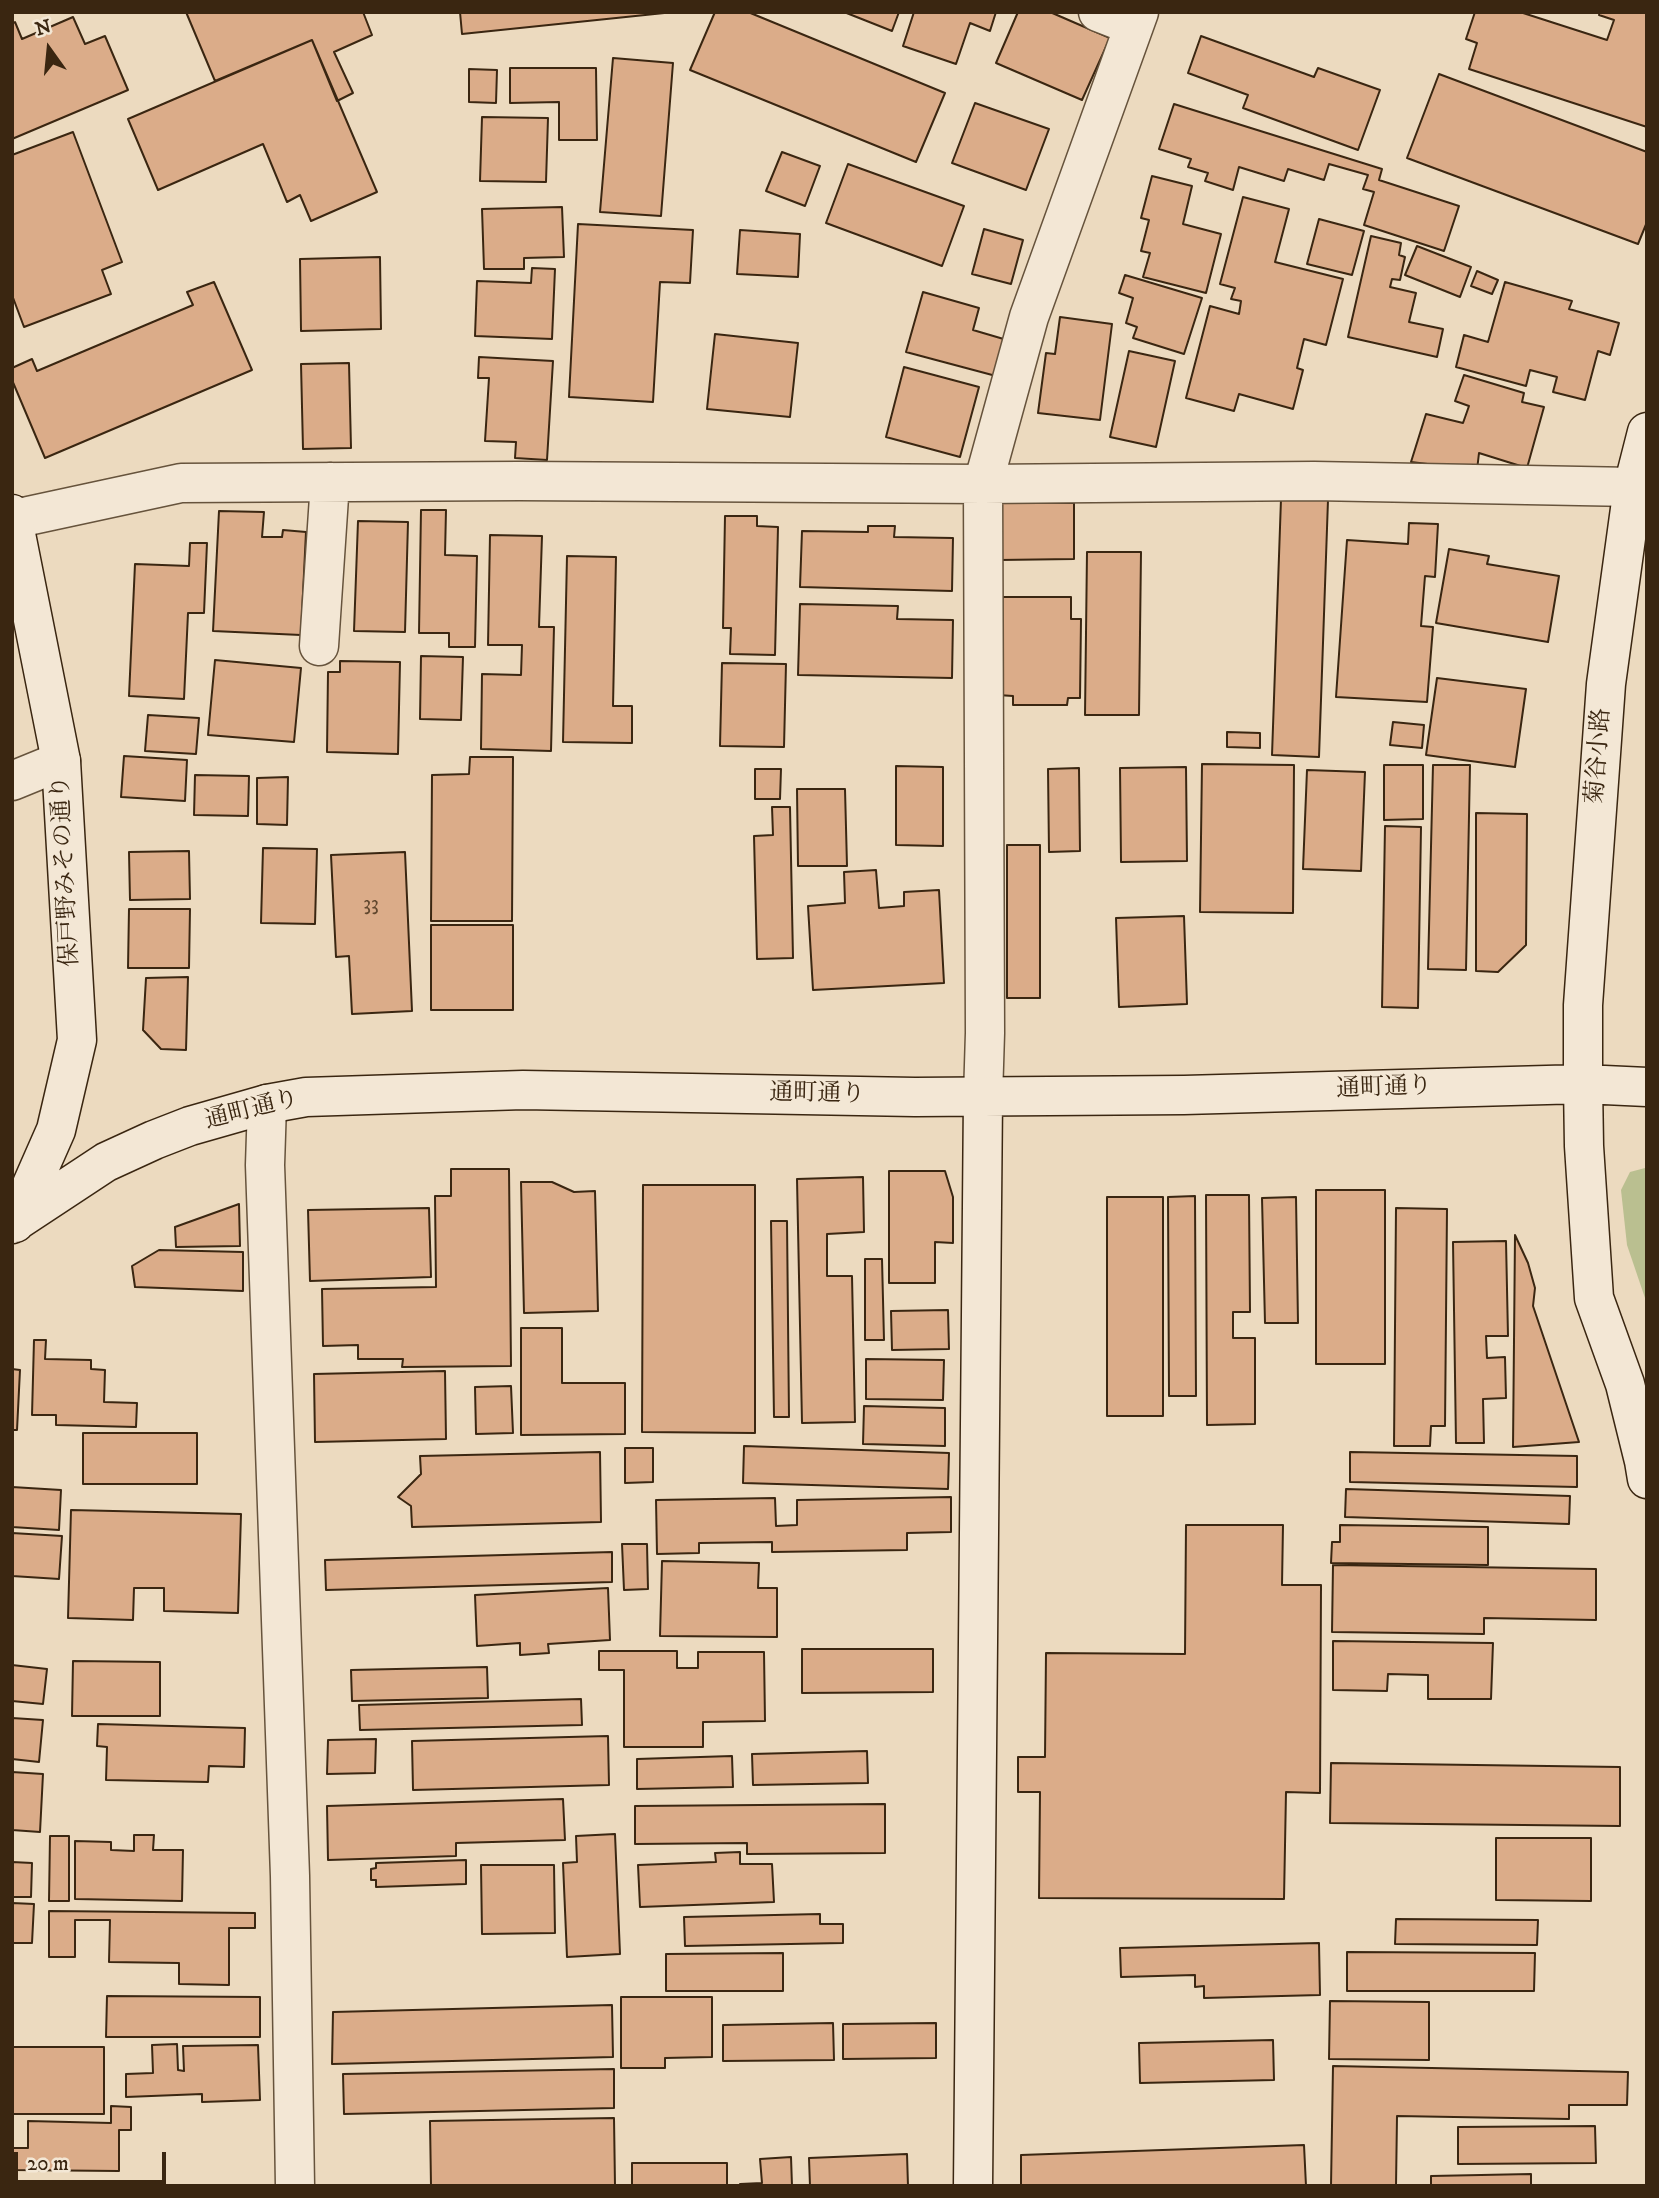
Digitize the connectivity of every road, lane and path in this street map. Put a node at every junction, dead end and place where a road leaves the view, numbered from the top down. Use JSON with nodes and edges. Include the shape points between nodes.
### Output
{"nodes":[{"id":1,"x":1098,"y":12,"type":"edge"},
{"id":2,"x":1136,"y":19,"type":"edge"},
{"id":3,"x":1647,"y":432,"type":"edge"},
{"id":4,"x":330,"y":482,"type":"junction"},
{"id":5,"x":983,"y":484,"type":"junction"},
{"id":6,"x":1633,"y":487,"type":"junction"},
{"id":7,"x":13,"y":517,"type":"edge"},
{"id":8,"x":319,"y":646,"type":"dead end"},
{"id":9,"x":61,"y":761,"type":"junction"},
{"id":10,"x":12,"y":781,"type":"edge"},
{"id":11,"x":1583,"y":1084,"type":"junction"},
{"id":12,"x":1647,"y":1087,"type":"edge"},
{"id":13,"x":983,"y":1097,"type":"junction"},
{"id":14,"x":267,"y":1104,"type":"junction"},
{"id":15,"x":14,"y":1224,"type":"edge"},
{"id":16,"x":1647,"y":1479,"type":"edge"},
{"id":17,"x":295,"y":2186,"type":"edge"},
{"id":18,"x":972,"y":2186,"type":"edge"}],
"edges":[{"from":1,"to":2,"type":"street"},
{"from":2,"to":5,"type":"street","via":[[1029,317]]},
{"from":3,"to":6,"type":"street","name":"菊谷小路"},
{"from":4,"to":5,"type":"street"},
{"from":4,"to":7,"type":"street","via":[[181,483]]},
{"from":4,"to":8,"type":"street"},
{"from":5,"to":6,"type":"street","via":[[1314,481]]},
{"from":5,"to":13,"type":"street"},
{"from":6,"to":11,"type":"street","name":"菊谷小路","via":[[1605,698],[1584,992]]},
{"from":7,"to":9,"type":"street","name":"保戸野みその通り"},
{"from":9,"to":10,"type":"street"},
{"from":9,"to":15,"type":"street","name":"保戸野みその通り","via":[[76,1040],[56,1130]]},
{"from":11,"to":12,"type":"street","name":"通町通り"},
{"from":11,"to":13,"type":"street","name":"通町通り"},
{"from":11,"to":16,"type":"street","name":"菊谷小路","via":[[1594,1298],[1625,1384]]},
{"from":13,"to":14,"type":"street","name":"通町通り","via":[[523,1090],[306,1097]]},
{"from":13,"to":18,"type":"street"},
{"from":14,"to":15,"type":"street","name":"通町通り","via":[[190,1126],[118,1157]]},
{"from":14,"to":17,"type":"street","via":[[265,1165],[290,1876]]}]}
